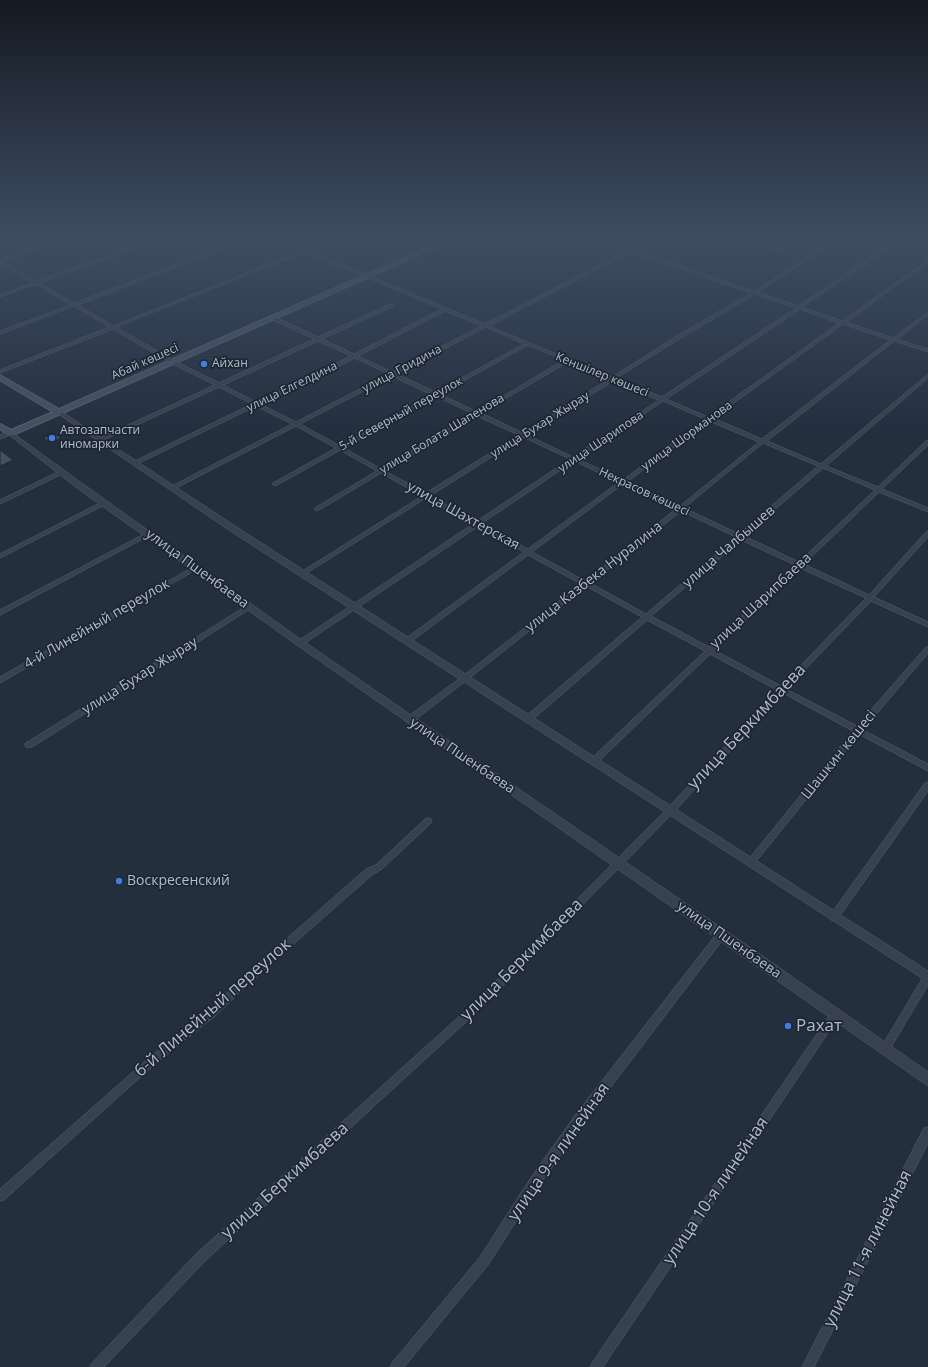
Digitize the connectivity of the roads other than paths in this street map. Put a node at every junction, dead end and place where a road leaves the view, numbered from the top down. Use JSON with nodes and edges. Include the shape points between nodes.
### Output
{"nodes":[{"id":1,"x":70,"y":303,"type":"edge"},
{"id":2,"x":80,"y":303,"type":"edge"},
{"id":3,"x":177,"y":303,"type":"edge"},
{"id":4,"x":307,"y":303,"type":"edge"},
{"id":5,"x":430,"y":303,"type":"edge"},
{"id":6,"x":530,"y":303,"type":"edge"},
{"id":7,"x":738,"y":303,"type":"edge"},
{"id":8,"x":783,"y":303,"type":"edge"},
{"id":9,"x":806,"y":303,"type":"edge"},
{"id":10,"x":871,"y":303,"type":"edge"},
{"id":11,"x":74,"y":305,"type":"junction"},
{"id":12,"x":392,"y":305,"type":"dead end"},
{"id":13,"x":798,"y":308,"type":"junction"},
{"id":14,"x":445,"y":309,"type":"junction"},
{"id":15,"x":928,"y":313,"type":"edge"},
{"id":16,"x":273,"y":318,"type":"junction"},
{"id":17,"x":843,"y":323,"type":"junction"},
{"id":18,"x":485,"y":326,"type":"junction"},
{"id":19,"x":115,"y":328,"type":"junction"},
{"id":20,"x":0,"y":333,"type":"edge"},
{"id":21,"x":892,"y":339,"type":"junction"},
{"id":22,"x":320,"y":340,"type":"junction"},
{"id":23,"x":527,"y":344,"type":"junction"},
{"id":24,"x":928,"y":351,"type":"edge"},
{"id":25,"x":355,"y":356,"type":"junction"},
{"id":26,"x":567,"y":360,"type":"junction"},
{"id":27,"x":173,"y":362,"type":"junction"},
{"id":28,"x":0,"y":372,"type":"edge"},
{"id":29,"x":393,"y":374,"type":"junction"},
{"id":30,"x":928,"y":375,"type":"edge"},
{"id":31,"x":0,"y":377,"type":"edge"},
{"id":32,"x":612,"y":379,"type":"junction"},
{"id":33,"x":221,"y":385,"type":"junction"},
{"id":34,"x":436,"y":394,"type":"junction"},
{"id":35,"x":662,"y":400,"type":"junction"},
{"id":36,"x":256,"y":404,"type":"junction"},
{"id":37,"x":59,"y":412,"type":"junction"},
{"id":38,"x":477,"y":413,"type":"junction"},
{"id":39,"x":710,"y":418,"type":"junction"},
{"id":40,"x":296,"y":424,"type":"junction"},
{"id":41,"x":0,"y":426,"type":"edge"},
{"id":42,"x":10,"y":433,"type":"junction"},
{"id":43,"x":524,"y":435,"type":"junction"},
{"id":44,"x":0,"y":437,"type":"edge"},
{"id":45,"x":102,"y":439,"type":"junction"},
{"id":46,"x":763,"y":440,"type":"junction"},
{"id":47,"x":928,"y":442,"type":"edge"},
{"id":48,"x":339,"y":448,"type":"junction"},
{"id":49,"x":575,"y":459,"type":"junction"},
{"id":50,"x":137,"y":462,"type":"junction"},
{"id":51,"x":823,"y":466,"type":"junction"},
{"id":52,"x":381,"y":470,"type":"junction"},
{"id":53,"x":62,"y":472,"type":"junction"},
{"id":54,"x":624,"y":482,"type":"junction"},
{"id":55,"x":274,"y":484,"type":"dead end"},
{"id":56,"x":174,"y":488,"type":"junction"},
{"id":57,"x":878,"y":489,"type":"junction"},
{"id":58,"x":427,"y":496,"type":"junction"},
{"id":59,"x":0,"y":502,"type":"edge"},
{"id":60,"x":104,"y":503,"type":"junction"},
{"id":61,"x":317,"y":509,"type":"dead end"},
{"id":62,"x":680,"y":509,"type":"junction"},
{"id":63,"x":928,"y":510,"type":"edge"},
{"id":64,"x":478,"y":524,"type":"junction"},
{"id":65,"x":928,"y":533,"type":"edge"},
{"id":66,"x":148,"y":534,"type":"junction"},
{"id":67,"x":740,"y":537,"type":"junction"},
{"id":68,"x":528,"y":552,"type":"junction"},
{"id":69,"x":0,"y":556,"type":"edge"},
{"id":70,"x":800,"y":565,"type":"junction"},
{"id":71,"x":195,"y":568,"type":"junction"},
{"id":72,"x":303,"y":574,"type":"junction"},
{"id":73,"x":586,"y":584,"type":"junction"},
{"id":74,"x":870,"y":598,"type":"junction"},
{"id":75,"x":250,"y":607,"type":"junction"},
{"id":76,"x":355,"y":607,"type":"junction"},
{"id":77,"x":0,"y":613,"type":"edge"},
{"id":78,"x":648,"y":617,"type":"junction"},
{"id":79,"x":928,"y":625,"type":"edge"},
{"id":80,"x":407,"y":641,"type":"junction"},
{"id":81,"x":300,"y":644,"type":"junction"},
{"id":82,"x":928,"y":649,"type":"edge"},
{"id":83,"x":709,"y":650,"type":"junction"},
{"id":84,"x":465,"y":678,"type":"junction"},
{"id":85,"x":0,"y":680,"type":"edge"},
{"id":86,"x":781,"y":690,"type":"junction"},
{"id":87,"x":528,"y":719,"type":"junction"},
{"id":88,"x":409,"y":720,"type":"junction"},
{"id":89,"x":858,"y":730,"type":"junction"},
{"id":90,"x":29,"y":745,"type":"dead end"},
{"id":91,"x":594,"y":761,"type":"junction"},
{"id":92,"x":928,"y":768,"type":"edge"},
{"id":93,"x":928,"y":785,"type":"edge"},
{"id":94,"x":670,"y":811,"type":"junction"},
{"id":95,"x":428,"y":821,"type":"dead end"},
{"id":96,"x":751,"y":862,"type":"junction"},
{"id":97,"x":619,"y":864,"type":"junction"},
{"id":98,"x":834,"y":916,"type":"junction"},
{"id":99,"x":721,"y":935,"type":"junction"},
{"id":100,"x":928,"y":977,"type":"edge"},
{"id":101,"x":835,"y":1014,"type":"junction"},
{"id":102,"x":885,"y":1049,"type":"junction"},
{"id":103,"x":928,"y":1080,"type":"edge"},
{"id":104,"x":928,"y":1132,"type":"edge"},
{"id":105,"x":0,"y":1196,"type":"edge"},
{"id":106,"x":96,"y":1367,"type":"edge"},
{"id":107,"x":396,"y":1367,"type":"edge"},
{"id":108,"x":596,"y":1367,"type":"edge"},
{"id":109,"x":808,"y":1367,"type":"edge"}],
"edges":[{"from":1,"to":11,"type":"street","name":"улица Шахтерская"},
{"from":2,"to":11,"type":"street"},
{"from":3,"to":19,"type":"street"},
{"from":4,"to":16,"type":"main road","name":"Абай көшесі"},
{"from":5,"to":14,"type":"street","name":"Кеншілер көшесі"},
{"from":6,"to":18,"type":"street","name":"улица Гридина"},
{"from":7,"to":32,"type":"street","name":"улица Бухар Жырау"},
{"from":8,"to":13,"type":"street"},
{"from":9,"to":13,"type":"street","name":"улица Шарипова"},
{"from":10,"to":17,"type":"street","name":"улица Шорманова"},
{"from":11,"to":19,"type":"street","name":"улица Шахтерская"},
{"from":11,"to":20,"type":"street"},
{"from":12,"to":22,"type":"street"},
{"from":13,"to":17,"type":"street"},
{"from":13,"to":35,"type":"street","name":"улица Шарипова"},
{"from":14,"to":18,"type":"street","name":"Кеншілер көшесі"},
{"from":14,"to":25,"type":"street","name":"улица Елгелдина"},
{"from":15,"to":21,"type":"street","name":"улица Казбека Нуралина"},
{"from":16,"to":22,"type":"street","name":"Некрасов көшесі"},
{"from":16,"to":27,"type":"main road","name":"Абай көшесі"},
{"from":17,"to":21,"type":"street"},
{"from":17,"to":39,"type":"street","name":"улица Шорманова"},
{"from":18,"to":23,"type":"street","name":"Кеншілер көшесі"},
{"from":18,"to":29,"type":"street","name":"улица Гридина"},
{"from":19,"to":27,"type":"street","name":"улица Шахтерская"},
{"from":19,"to":28,"type":"street"},
{"from":21,"to":24,"type":"street"},
{"from":21,"to":46,"type":"street","name":"улица Казбека Нуралина"},
{"from":22,"to":25,"type":"street","name":"Некрасов көшесі"},
{"from":22,"to":33,"type":"street"},
{"from":23,"to":26,"type":"street","name":"Кеншілер көшесі"},
{"from":23,"to":34,"type":"street","name":"5-й Северный переулок"},
{"from":25,"to":29,"type":"street","name":"Некрасов көшесі"},
{"from":25,"to":36,"type":"street","name":"улица Елгелдина"},
{"from":26,"to":32,"type":"street","name":"Кеншілер көшесі"},
{"from":26,"to":38,"type":"street","name":"улица Болата Шапенова"},
{"from":27,"to":33,"type":"street","name":"улица Шахтерская"},
{"from":27,"to":37,"type":"main road","name":"Абай көшесі"},
{"from":29,"to":34,"type":"street","name":"Некрасов көшесі"},
{"from":29,"to":40,"type":"street","name":"улица Гридина"},
{"from":30,"to":51,"type":"street","name":"улица Чалбышев"},
{"from":31,"to":37,"type":"main road"},
{"from":32,"to":35,"type":"street","name":"Кеншілер көшесі"},
{"from":32,"to":43,"type":"street","name":"улица Бухар Жырау"},
{"from":33,"to":36,"type":"street","name":"улица Шахтерская"},
{"from":33,"to":45,"type":"street"},
{"from":34,"to":38,"type":"street","name":"Некрасов көшесі"},
{"from":34,"to":48,"type":"street","name":"5-й Северный переулок"},
{"from":35,"to":39,"type":"street","name":"Кеншілер көшесі"},
{"from":35,"to":49,"type":"street","name":"улица Шарипова"},
{"from":36,"to":40,"type":"street","name":"улица Шахтерская"},
{"from":36,"to":50,"type":"street","name":"улица Елгелдина"},
{"from":37,"to":42,"type":"main road","name":"Абай көшесі"},
{"from":37,"to":45,"type":"street"},
{"from":38,"to":43,"type":"street","name":"Некрасов көшесі"},
{"from":38,"to":52,"type":"street","name":"улица Болата Шапенова"},
{"from":39,"to":46,"type":"street","name":"Кеншілер көшесі"},
{"from":39,"to":54,"type":"street","name":"улица Шорманова"},
{"from":40,"to":48,"type":"street","name":"улица Шахтерская"},
{"from":40,"to":56,"type":"street","name":"улица Гридина"},
{"from":41,"to":42,"type":"main road","name":"улица Пшенбаева"},
{"from":42,"to":44,"type":"street","name":"Абай көшесі"},
{"from":42,"to":53,"type":"street","name":"улица Пшенбаева"},
{"from":43,"to":49,"type":"street","name":"Некрасов көшесі"},
{"from":43,"to":58,"type":"street","name":"улица Бухар Жырау"},
{"from":45,"to":50,"type":"street"},
{"from":46,"to":51,"type":"street","name":"Кеншілер көшесі"},
{"from":46,"to":62,"type":"street","name":"улица Казбека Нуралина"},
{"from":47,"to":57,"type":"street","name":"улица Шарипбаева"},
{"from":48,"to":52,"type":"street","name":"улица Шахтерская"},
{"from":48,"to":55,"type":"street","name":"5-й Северный переулок"},
{"from":49,"to":54,"type":"street","name":"Некрасов көшесі"},
{"from":49,"to":64,"type":"street","name":"улица Шарипова"},
{"from":50,"to":56,"type":"street"},
{"from":51,"to":57,"type":"street","name":"Кеншілер көшесі"},
{"from":51,"to":67,"type":"street","name":"улица Чалбышев"},
{"from":52,"to":58,"type":"street","name":"улица Шахтерская"},
{"from":52,"to":61,"type":"street","name":"улица Болата Шапенова"},
{"from":53,"to":59,"type":"street"},
{"from":53,"to":60,"type":"street","name":"улица Пшенбаева"},
{"from":54,"to":62,"type":"street","name":"Некрасов көшесі"},
{"from":54,"to":68,"type":"street","name":"улица Шорманова"},
{"from":56,"to":72,"type":"street"},
{"from":57,"to":63,"type":"street","name":"Кеншілер көшесі"},
{"from":57,"to":70,"type":"street","name":"улица Шарипбаева"},
{"from":58,"to":64,"type":"street","name":"улица Шахтерская"},
{"from":58,"to":72,"type":"street","name":"улица Бухар Жырау"},
{"from":60,"to":66,"type":"street","name":"улица Пшенбаева"},
{"from":60,"to":69,"type":"street"},
{"from":62,"to":67,"type":"street","name":"Некрасов көшесі"},
{"from":62,"to":73,"type":"street","name":"улица Казбека Нуралина"},
{"from":64,"to":68,"type":"street","name":"улица Шахтерская"},
{"from":64,"to":76,"type":"street","name":"улица Шарипова"},
{"from":65,"to":74,"type":"street","name":"улица Беркимбаева"},
{"from":66,"to":71,"type":"street","name":"улица Пшенбаева"},
{"from":66,"to":77,"type":"street"},
{"from":67,"to":70,"type":"street","name":"Некрасов көшесі"},
{"from":67,"to":78,"type":"street","name":"улица Чалбышев"},
{"from":68,"to":73,"type":"street","name":"улица Шахтерская"},
{"from":68,"to":80,"type":"street","name":"улица Шорманова"},
{"from":70,"to":74,"type":"street","name":"Некрасов көшесі"},
{"from":70,"to":83,"type":"street","name":"улица Шарипбаева"},
{"from":71,"to":75,"type":"street","name":"улица Пшенбаева"},
{"from":71,"to":85,"type":"street","name":"4-й Линейный переулок"},
{"from":72,"to":76,"type":"street"},
{"from":73,"to":78,"type":"street","name":"улица Шахтерская"},
{"from":73,"to":84,"type":"street","name":"улица Казбека Нуралина"},
{"from":74,"to":79,"type":"street","name":"Некрасов көшесі"},
{"from":74,"to":86,"type":"street","name":"улица Беркимбаева"},
{"from":75,"to":81,"type":"street","name":"улица Пшенбаева"},
{"from":75,"to":90,"type":"street","name":"улица Бухар Жырау"},
{"from":76,"to":80,"type":"street"},
{"from":76,"to":81,"type":"street","name":"улица Шарипова"},
{"from":78,"to":83,"type":"street","name":"улица Шахтерская"},
{"from":78,"to":87,"type":"street","name":"улица Чалбышев"},
{"from":80,"to":84,"type":"street"},
{"from":81,"to":88,"type":"street","name":"улица Пшенбаева"},
{"from":82,"to":89,"type":"street","name":"Шашкин көшесі"},
{"from":83,"to":86,"type":"street","name":"улица Шахтерская"},
{"from":83,"to":91,"type":"street","name":"улица Шарипбаева"},
{"from":84,"to":87,"type":"street"},
{"from":84,"to":88,"type":"street","name":"улица Казбека Нуралина"},
{"from":86,"to":89,"type":"street","name":"улица Шахтерская"},
{"from":86,"to":94,"type":"street","name":"улица Беркимбаева"},
{"from":87,"to":91,"type":"street"},
{"from":88,"to":97,"type":"street","name":"улица Пшенбаева"},
{"from":89,"to":92,"type":"street","name":"улица Шахтерская"},
{"from":89,"to":96,"type":"street","name":"Шашкин көшесі"},
{"from":91,"to":94,"type":"street"},
{"from":93,"to":98,"type":"street"},
{"from":94,"to":96,"type":"street"},
{"from":94,"to":97,"type":"street","name":"улица Беркимбаева"},
{"from":95,"to":105,"type":"street","name":"6-й Линейный переулок","via":[[379,867],[369,872],[259,968],[212,1013],[153,1060]]},
{"from":96,"to":98,"type":"street"},
{"from":97,"to":99,"type":"street","name":"улица Пшенбаева"},
{"from":97,"to":106,"type":"street","name":"улица Беркимбаева","via":[[476,1007],[201,1258]]},
{"from":98,"to":100,"type":"street"},
{"from":99,"to":101,"type":"street","name":"улица Пшенбаева"},
{"from":99,"to":107,"type":"street","name":"улица 9-я линейная","via":[[581,1117],[536,1180],[484,1261]]},
{"from":100,"to":102,"type":"street"},
{"from":101,"to":102,"type":"street","name":"улица Пшенбаева"},
{"from":101,"to":108,"type":"street","name":"улица 10-я линейная"},
{"from":102,"to":103,"type":"street","name":"улица Пшенбаева"},
{"from":104,"to":109,"type":"street","name":"улица 11-я линейная"}]}
